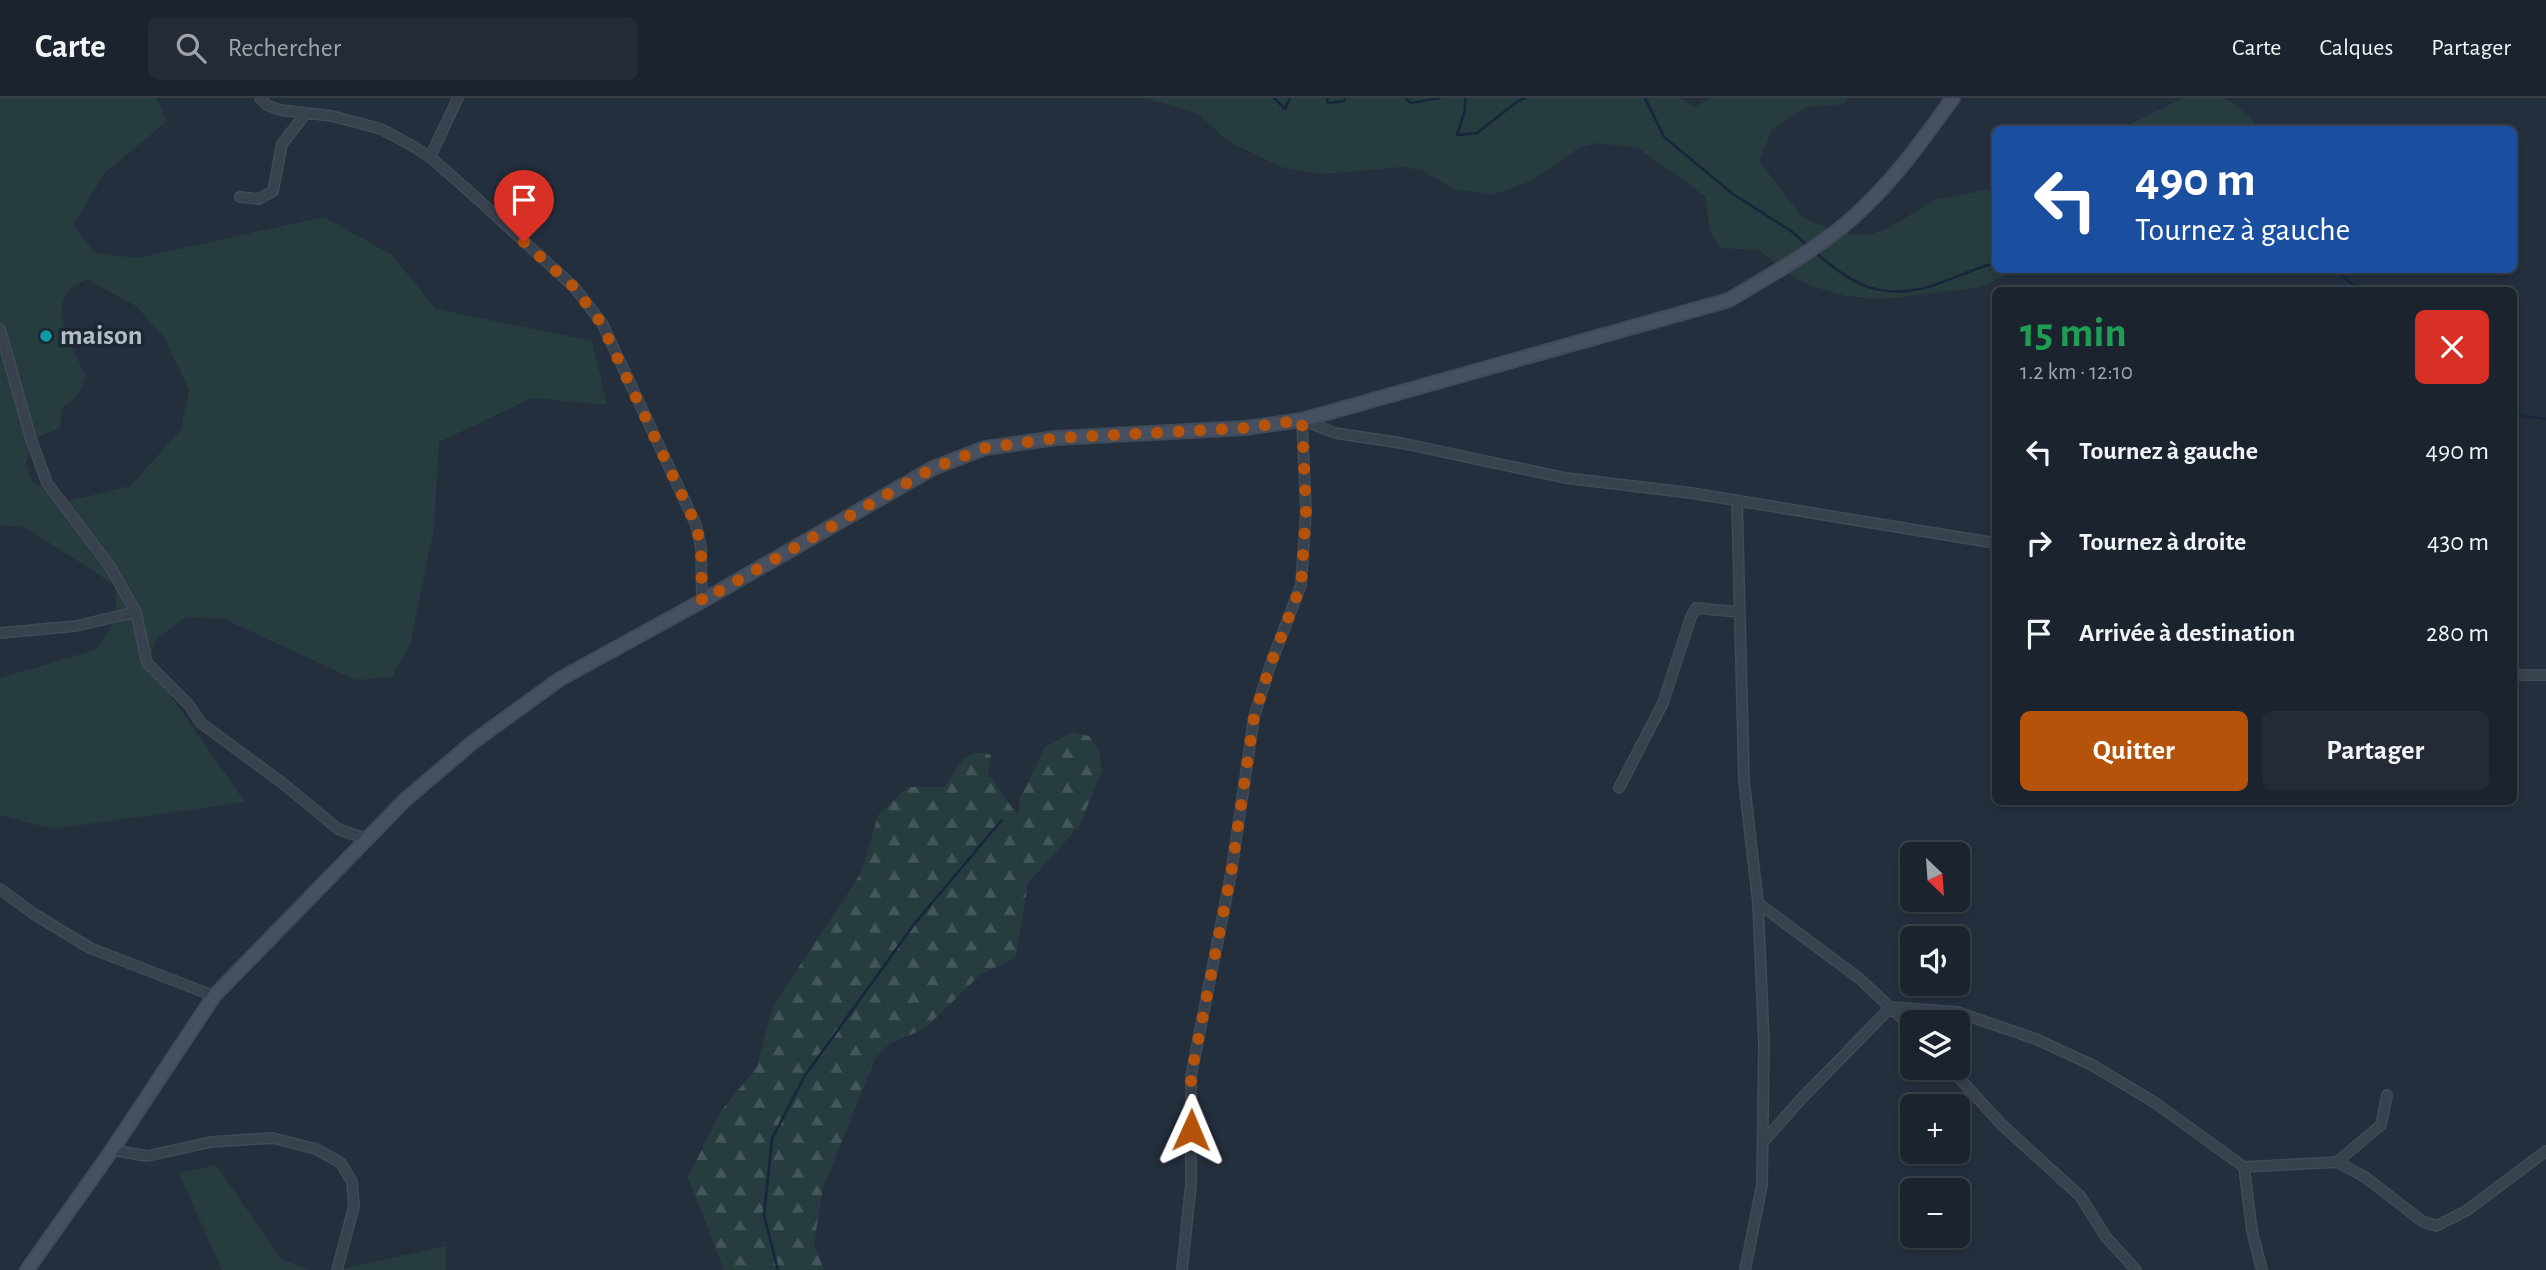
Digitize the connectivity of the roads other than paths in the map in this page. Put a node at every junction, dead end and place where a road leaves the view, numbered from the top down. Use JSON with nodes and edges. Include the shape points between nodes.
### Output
{"nodes":[{"id":1,"x":260,"y":98,"type":"edge"},
{"id":2,"x":458,"y":98,"type":"edge"},
{"id":3,"x":1953,"y":98,"type":"edge"},
{"id":4,"x":306,"y":113,"type":"junction"},
{"id":5,"x":430,"y":158,"type":"junction"},
{"id":6,"x":240,"y":197,"type":"dead end"},
{"id":7,"x":0,"y":329,"type":"edge"},
{"id":8,"x":1302,"y":420,"type":"junction"},
{"id":9,"x":1737,"y":500,"type":"junction"},
{"id":10,"x":1992,"y":542,"type":"edge"},
{"id":11,"x":702,"y":601,"type":"junction"},
{"id":12,"x":136,"y":612,"type":"junction"},
{"id":13,"x":1739,"y":612,"type":"junction"},
{"id":14,"x":0,"y":633,"type":"edge"},
{"id":15,"x":2517,"y":675,"type":"edge"},
{"id":16,"x":2546,"y":675,"type":"edge"},
{"id":17,"x":1619,"y":788,"type":"dead end"},
{"id":18,"x":367,"y":839,"type":"junction"},
{"id":19,"x":0,"y":888,"type":"edge"},
{"id":20,"x":1758,"y":903,"type":"junction"},
{"id":21,"x":214,"y":996,"type":"junction"},
{"id":22,"x":1891,"y":1007,"type":"junction"},
{"id":23,"x":1900,"y":1016,"type":"edge"},
{"id":24,"x":1961,"y":1080,"type":"edge"},
{"id":25,"x":2387,"y":1095,"type":"dead end"},
{"id":26,"x":1763,"y":1142,"type":"junction"},
{"id":27,"x":112,"y":1150,"type":"junction"},
{"id":28,"x":2546,"y":1152,"type":"edge"},
{"id":29,"x":2337,"y":1162,"type":"junction"},
{"id":30,"x":2244,"y":1167,"type":"junction"},
{"id":31,"x":27,"y":1270,"type":"edge"},
{"id":32,"x":337,"y":1270,"type":"edge"},
{"id":33,"x":1182,"y":1270,"type":"edge"},
{"id":34,"x":1745,"y":1270,"type":"edge"},
{"id":35,"x":2136,"y":1270,"type":"edge"},
{"id":36,"x":2262,"y":1270,"type":"edge"}],
"edges":[{"from":1,"to":4,"type":"street","via":[[280,110]]},
{"from":2,"to":5,"type":"street"},
{"from":3,"to":8,"type":"street","via":[[1899,169],[1850,220],[1729,300]]},
{"from":4,"to":5,"type":"street","via":[[381,129]]},
{"from":4,"to":6,"type":"street","via":[[282,144],[273,191],[259,199]]},
{"from":5,"to":11,"type":"street","via":[[574,287],[601,323],[696,525]]},
{"from":7,"to":12,"type":"street","via":[[47,483],[109,565]]},
{"from":8,"to":9,"type":"street","via":[[1335,433],[1566,478]]},
{"from":8,"to":11,"type":"street","via":[[1245,428],[1056,438],[985,448],[933,468]]},
{"from":8,"to":33,"type":"street","via":[[1306,511],[1301,585],[1254,717],[1231,874],[1191,1076],[1191,1184]]},
{"from":9,"to":10,"type":"street"},
{"from":9,"to":13,"type":"street"},
{"from":11,"to":18,"type":"street","via":[[560,679],[473,742]]},
{"from":12,"to":14,"type":"street","via":[[76,626]]},
{"from":12,"to":18,"type":"street","via":[[148,663],[201,723],[338,829]]},
{"from":13,"to":17,"type":"street","via":[[1696,608],[1663,703]]},
{"from":13,"to":20,"type":"street","via":[[1744,781]]},
{"from":15,"to":16,"type":"street"},
{"from":18,"to":21,"type":"street"},
{"from":19,"to":21,"type":"street","via":[[90,948]]},
{"from":20,"to":22,"type":"street"},
{"from":20,"to":26,"type":"street"},
{"from":21,"to":27,"type":"street"},
{"from":22,"to":23,"type":"street"},
{"from":22,"to":26,"type":"street"},
{"from":22,"to":30,"type":"street","via":[[1957,1012],[2036,1038],[2154,1102]]},
{"from":24,"to":35,"type":"street","via":[[2001,1124],[2080,1196],[2106,1237]]},
{"from":25,"to":29,"type":"street","via":[[2381,1125]]},
{"from":26,"to":34,"type":"street","via":[[1762,1185]]},
{"from":27,"to":31,"type":"street"},
{"from":27,"to":32,"type":"street","via":[[147,1156],[211,1142],[272,1138],[316,1149],[341,1163],[352,1182],[354,1206]]},
{"from":28,"to":29,"type":"street","via":[[2466,1211],[2436,1226]]},
{"from":29,"to":30,"type":"street"},
{"from":30,"to":36,"type":"street"}]}
